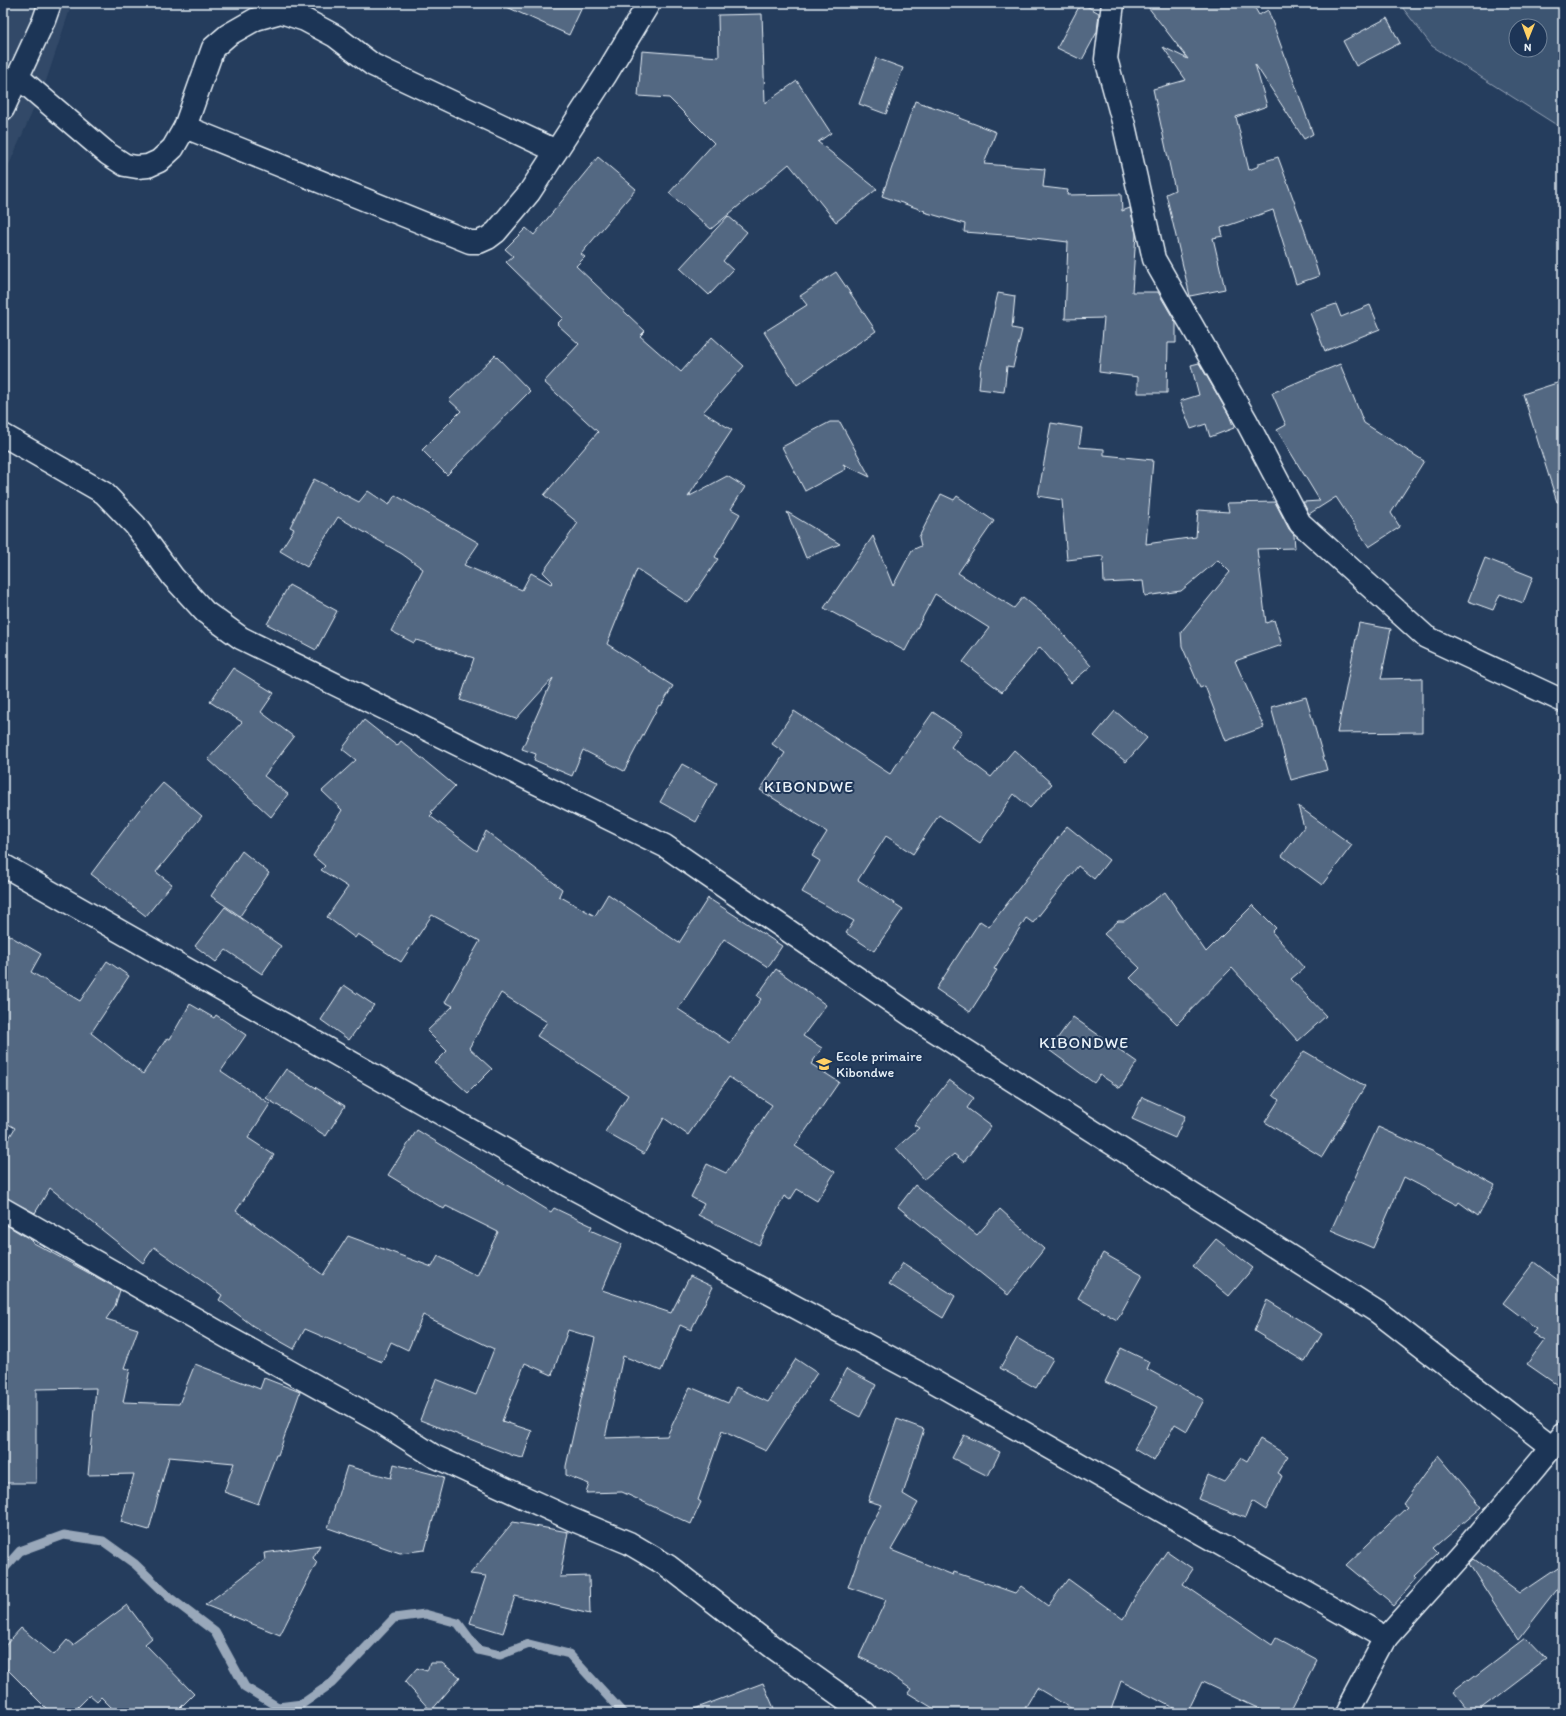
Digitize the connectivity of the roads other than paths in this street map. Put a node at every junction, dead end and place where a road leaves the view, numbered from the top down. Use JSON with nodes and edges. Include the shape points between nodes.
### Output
{"nodes":[{"id":1,"x":50,"y":3,"type":"edge"},
{"id":2,"x":649,"y":3,"type":"edge"},
{"id":3,"x":1113,"y":3,"type":"edge"},
{"id":4,"x":19,"y":78,"type":"junction"},
{"id":5,"x":3,"y":110,"type":"edge"},
{"id":6,"x":185,"y":127,"type":"junction"},
{"id":7,"x":556,"y":152,"type":"junction"},
{"id":8,"x":3,"y":435,"type":"edge"},
{"id":9,"x":1563,"y":701,"type":"edge"},
{"id":10,"x":3,"y":865,"type":"edge"},
{"id":11,"x":3,"y":1209,"type":"edge"},
{"id":12,"x":1557,"y":1440,"type":"edge"},
{"id":13,"x":1386,"y":1638,"type":"junction"},
{"id":14,"x":865,"y":1713,"type":"edge"},
{"id":15,"x":1346,"y":1713,"type":"edge"}],
"edges":[{"from":1,"to":4,"type":"street"},
{"from":2,"to":7,"type":"street"},
{"from":3,"to":9,"type":"street","via":[[1106,59],[1124,125],[1154,259],[1247,422],[1300,523],[1426,637]]},
{"from":4,"to":5,"type":"street"},
{"from":4,"to":6,"type":"street","via":[[108,154],[125,165],[148,166],[158,161],[174,148]]},
{"from":6,"to":7,"type":"street","via":[[470,242],[479,242],[496,232],[530,193]]},
{"from":6,"to":7,"type":"street","via":[[213,48],[228,35],[256,19],[281,12],[305,20],[335,36],[373,65]]},
{"from":8,"to":12,"type":"street","via":[[104,493],[135,525],[173,577],[205,612],[241,638],[665,846],[924,1024],[1379,1313]]},
{"from":10,"to":13,"type":"street","via":[[567,1185],[917,1372]]},
{"from":11,"to":14,"type":"street","via":[[379,1421],[434,1456],[629,1543],[668,1566],[774,1648]]},
{"from":12,"to":13,"type":"street","via":[[1473,1541]]},
{"from":13,"to":15,"type":"street"}]}
